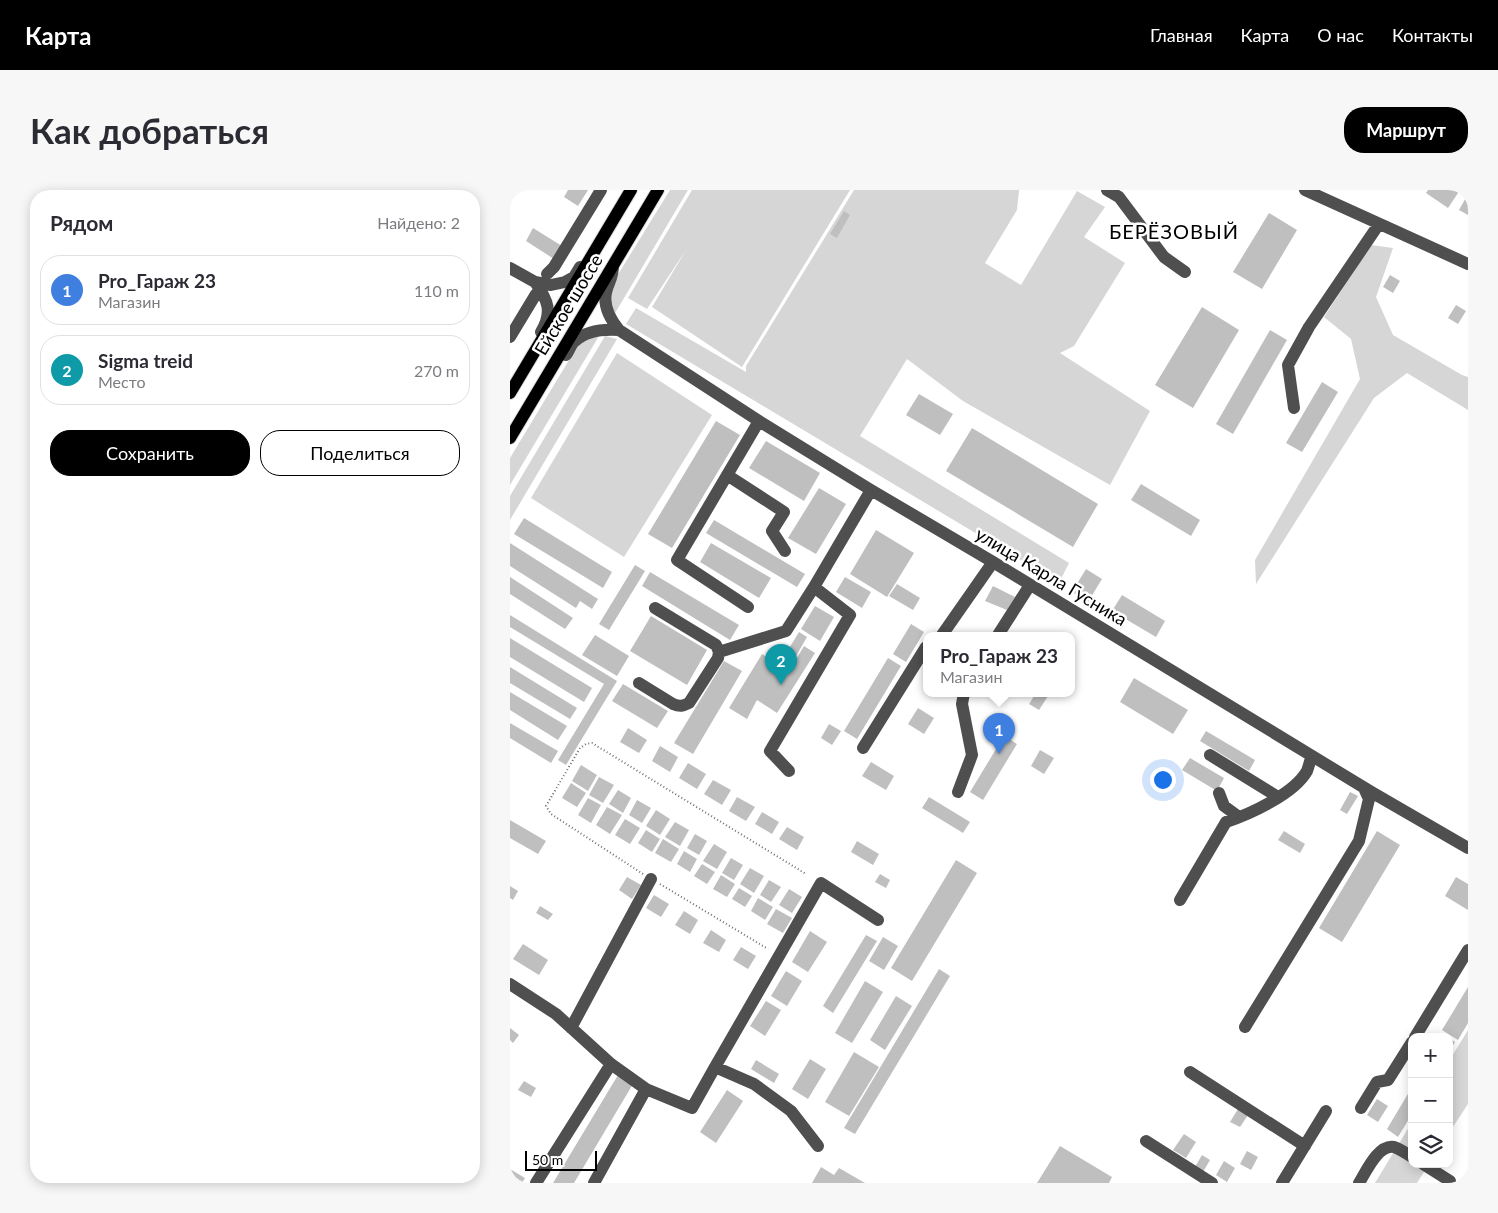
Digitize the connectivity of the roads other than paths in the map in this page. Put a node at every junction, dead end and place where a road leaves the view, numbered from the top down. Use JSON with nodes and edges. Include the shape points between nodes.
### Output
{"nodes":[{"id":1,"x":601,"y":190,"type":"edge"},
{"id":2,"x":631,"y":190,"type":"edge"},
{"id":3,"x":658,"y":190,"type":"edge"},
{"id":4,"x":1107,"y":190,"type":"edge"},
{"id":5,"x":1305,"y":190,"type":"edge"},
{"id":6,"x":1378,"y":224,"type":"junction"},
{"id":7,"x":600,"y":242,"type":"junction"},
{"id":8,"x":1468,"y":264,"type":"edge"},
{"id":9,"x":613,"y":266,"type":"junction"},
{"id":10,"x":510,"y":268,"type":"edge"},
{"id":11,"x":1185,"y":272,"type":"dead end"},
{"id":12,"x":547,"y":274,"type":"dead end"},
{"id":13,"x":536,"y":288,"type":"junction"},
{"id":14,"x":618,"y":330,"type":"junction"},
{"id":15,"x":510,"y":337,"type":"edge"},
{"id":16,"x":542,"y":340,"type":"junction"},
{"id":17,"x":542,"y":384,"type":"junction"},
{"id":18,"x":510,"y":393,"type":"edge"},
{"id":19,"x":1294,"y":408,"type":"dead end"},
{"id":20,"x":759,"y":421,"type":"junction"},
{"id":21,"x":510,"y":438,"type":"edge"},
{"id":22,"x":727,"y":476,"type":"junction"},
{"id":23,"x":871,"y":490,"type":"junction"},
{"id":24,"x":785,"y":551,"type":"dead end"},
{"id":25,"x":993,"y":562,"type":"junction"},
{"id":26,"x":1030,"y":584,"type":"junction"},
{"id":27,"x":814,"y":587,"type":"junction"},
{"id":28,"x":748,"y":607,"type":"dead end"},
{"id":29,"x":655,"y":608,"type":"dead end"},
{"id":30,"x":944,"y":632,"type":"edge"},
{"id":31,"x":1000,"y":632,"type":"edge"},
{"id":32,"x":718,"y":652,"type":"junction"},
{"id":33,"x":923,"y":652,"type":"edge"},
{"id":34,"x":639,"y":683,"type":"dead end"},
{"id":35,"x":963,"y":697,"type":"edge"},
{"id":36,"x":863,"y":748,"type":"dead end"},
{"id":37,"x":1210,"y":755,"type":"dead end"},
{"id":38,"x":1312,"y":756,"type":"junction"},
{"id":39,"x":789,"y":770,"type":"dead end"},
{"id":40,"x":1364,"y":788,"type":"junction"},
{"id":41,"x":958,"y":792,"type":"dead end"},
{"id":42,"x":1219,"y":793,"type":"dead end"},
{"id":43,"x":1278,"y":797,"type":"junction"},
{"id":44,"x":1239,"y":817,"type":"junction"},
{"id":45,"x":1468,"y":848,"type":"edge"},
{"id":46,"x":652,"y":879,"type":"road end"},
{"id":47,"x":1180,"y":900,"type":"dead end"},
{"id":48,"x":878,"y":920,"type":"dead end"},
{"id":49,"x":1468,"y":950,"type":"edge"},
{"id":50,"x":510,"y":984,"type":"edge"},
{"id":51,"x":571,"y":1028,"type":"junction"},
{"id":52,"x":1245,"y":1028,"type":"dead end"},
{"id":53,"x":1417,"y":1033,"type":"edge"},
{"id":54,"x":1408,"y":1048,"type":"edge"},
{"id":55,"x":611,"y":1064,"type":"junction"},
{"id":56,"x":715,"y":1067,"type":"junction"},
{"id":57,"x":1190,"y":1072,"type":"dead end"},
{"id":58,"x":646,"y":1089,"type":"junction"},
{"id":59,"x":1361,"y":1108,"type":"dead end"},
{"id":60,"x":1326,"y":1111,"type":"dead end"},
{"id":61,"x":1146,"y":1141,"type":"dead end"},
{"id":62,"x":818,"y":1146,"type":"dead end"},
{"id":63,"x":1304,"y":1146,"type":"junction"},
{"id":64,"x":1408,"y":1155,"type":"edge"},
{"id":65,"x":1429,"y":1168,"type":"edge"},
{"id":66,"x":1449,"y":1181,"type":"edge"},
{"id":67,"x":536,"y":1183,"type":"edge"},
{"id":68,"x":594,"y":1183,"type":"edge"},
{"id":69,"x":1212,"y":1183,"type":"edge"},
{"id":70,"x":1282,"y":1183,"type":"edge"},
{"id":71,"x":1359,"y":1183,"type":"edge"}],
"edges":[{"from":1,"to":12,"type":"street"},
{"from":2,"to":7,"type":"main road","name":"Ейское шоссе"},
{"from":3,"to":9,"type":"main road","name":"Ейское шоссе"},
{"from":4,"to":11,"type":"street","via":[[1119,197],[1164,257]]},
{"from":5,"to":6,"type":"street"},
{"from":6,"to":8,"type":"street"},
{"from":6,"to":19,"type":"street","via":[[1309,327],[1288,365]]},
{"from":7,"to":13,"type":"street","via":[[593,246],[574,277]]},
{"from":7,"to":16,"type":"main road","name":"Ейское шоссе"},
{"from":9,"to":14,"type":"street","via":[[605,306]]},
{"from":9,"to":17,"type":"main road","name":"Ейское шоссе"},
{"from":10,"to":13,"type":"street"},
{"from":13,"to":15,"type":"street"},
{"from":13,"to":16,"type":"street","via":[[547,304],[548,316],[540,334]]},
{"from":14,"to":17,"type":"street","via":[[596,331],[575,341],[550,382]]},
{"from":14,"to":20,"type":"street","name":"улица Карла Гусника"},
{"from":16,"to":18,"type":"main road","name":"Ейское шоссе"},
{"from":17,"to":21,"type":"main road","name":"Ейское шоссе"},
{"from":20,"to":22,"type":"street"},
{"from":20,"to":23,"type":"street","name":"улица Карла Гусника"},
{"from":22,"to":24,"type":"street","via":[[784,512],[772,531]]},
{"from":22,"to":28,"type":"street","via":[[677,560]]},
{"from":23,"to":25,"type":"street","name":"улица Карла Гусника"},
{"from":23,"to":27,"type":"street"},
{"from":25,"to":26,"type":"street","name":"улица Карла Гусника"},
{"from":25,"to":30,"type":"street"},
{"from":26,"to":31,"type":"street"},
{"from":26,"to":38,"type":"street","name":"улица Карла Гусника"},
{"from":27,"to":32,"type":"street","via":[[786,631]]},
{"from":27,"to":39,"type":"street","via":[[850,615],[770,751]]},
{"from":29,"to":32,"type":"street","via":[[716,645]]},
{"from":32,"to":34,"type":"street","via":[[718,658],[684,706],[673,704]]},
{"from":33,"to":36,"type":"street"},
{"from":35,"to":41,"type":"street","via":[[972,756]]},
{"from":37,"to":43,"type":"street"},
{"from":38,"to":40,"type":"street","name":"улица Карла Гусника"},
{"from":38,"to":43,"type":"street","via":[[1307,770]]},
{"from":40,"to":45,"type":"street","name":"улица Карла Гусника"},
{"from":40,"to":52,"type":"street","via":[[1369,799],[1359,842]]},
{"from":42,"to":44,"type":"street","via":[[1224,806]]},
{"from":43,"to":44,"type":"street"},
{"from":44,"to":47,"type":"street","via":[[1226,822]]},
{"from":46,"to":51,"type":"street"},
{"from":48,"to":56,"type":"street","via":[[821,883]]},
{"from":49,"to":53,"type":"street"},
{"from":50,"to":51,"type":"street","via":[[556,1014]]},
{"from":51,"to":55,"type":"street"},
{"from":54,"to":59,"type":"street","via":[[1388,1080],[1377,1082]]},
{"from":55,"to":58,"type":"street"},
{"from":55,"to":67,"type":"street"},
{"from":56,"to":58,"type":"street","via":[[692,1108]]},
{"from":56,"to":62,"type":"street","via":[[754,1084],[791,1111]]},
{"from":57,"to":63,"type":"street"},
{"from":58,"to":68,"type":"street"},
{"from":60,"to":63,"type":"street"},
{"from":61,"to":69,"type":"street"},
{"from":63,"to":70,"type":"street"},
{"from":64,"to":71,"type":"street","via":[[1394,1147],[1380,1151]]},
{"from":65,"to":66,"type":"street"}]}
